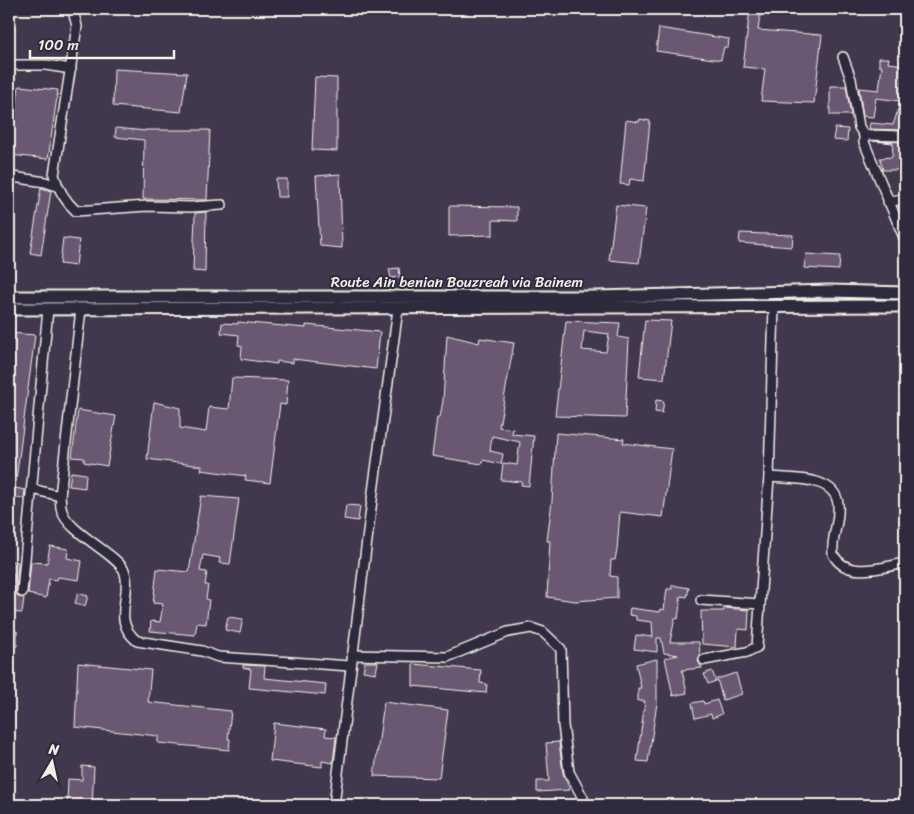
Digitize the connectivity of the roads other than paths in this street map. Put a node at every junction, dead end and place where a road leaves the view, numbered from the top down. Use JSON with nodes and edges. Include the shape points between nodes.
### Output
{"nodes":[{"id":1,"x":68,"y":9,"type":"edge"},
{"id":2,"x":843,"y":57,"type":"dead end"},
{"id":3,"x":9,"y":65,"type":"edge"},
{"id":4,"x":71,"y":70,"type":"junction"},
{"id":5,"x":864,"y":135,"type":"junction"},
{"id":6,"x":905,"y":136,"type":"edge"},
{"id":7,"x":9,"y":180,"type":"edge"},
{"id":8,"x":57,"y":186,"type":"junction"},
{"id":9,"x":888,"y":202,"type":"junction"},
{"id":10,"x":905,"y":202,"type":"edge"},
{"id":11,"x":222,"y":205,"type":"dead end"},
{"id":12,"x":905,"y":240,"type":"edge"},
{"id":13,"x":905,"y":293,"type":"edge"},
{"id":14,"x":9,"y":297,"type":"edge"},
{"id":15,"x":774,"y":306,"type":"junction"},
{"id":16,"x":905,"y":306,"type":"edge"},
{"id":17,"x":9,"y":309,"type":"edge"},
{"id":18,"x":48,"y":309,"type":"junction"},
{"id":19,"x":81,"y":309,"type":"junction"},
{"id":20,"x":398,"y":309,"type":"junction"},
{"id":21,"x":768,"y":477,"type":"junction"},
{"id":22,"x":32,"y":489,"type":"junction"},
{"id":23,"x":60,"y":496,"type":"junction"},
{"id":24,"x":905,"y":563,"type":"edge"},
{"id":25,"x":22,"y":592,"type":"dead end"},
{"id":26,"x":701,"y":600,"type":"dead end"},
{"id":27,"x":760,"y":604,"type":"junction"},
{"id":28,"x":352,"y":655,"type":"junction"},
{"id":29,"x":704,"y":660,"type":"dead end"},
{"id":30,"x":350,"y":666,"type":"junction"},
{"id":31,"x":583,"y":798,"type":"dead end"},
{"id":32,"x":334,"y":805,"type":"edge"}],
"edges":[{"from":1,"to":4,"type":"street","via":[[72,11],[77,26]]},
{"from":2,"to":5,"type":"street","via":[[851,79],[859,127]]},
{"from":3,"to":4,"type":"street","via":[[46,65]]},
{"from":4,"to":8,"type":"street","via":[[54,175]]},
{"from":5,"to":6,"type":"street"},
{"from":5,"to":9,"type":"street"},
{"from":7,"to":8,"type":"street"},
{"from":8,"to":11,"type":"street","via":[[76,211]]},
{"from":9,"to":10,"type":"street"},
{"from":9,"to":12,"type":"street"},
{"from":13,"to":14,"type":"main road","name":"Route Ain benian Bouzreah via Bainem","via":[[830,291],[596,297]]},
{"from":15,"to":16,"type":"main road","name":"Route Ain benian Bouzreah via Bainem"},
{"from":15,"to":20,"type":"main road","name":"Route Ain benian Bouzreah via Bainem"},
{"from":15,"to":21,"type":"street"},
{"from":17,"to":18,"type":"main road","name":"Route Ain benian Bouzreah via Bainem"},
{"from":18,"to":19,"type":"main road","name":"Route Ain benian Bouzreah via Bainem"},
{"from":18,"to":22,"type":"street"},
{"from":19,"to":20,"type":"main road","name":"Route Ain benian Bouzreah via Bainem"},
{"from":19,"to":23,"type":"street"},
{"from":20,"to":28,"type":"street"},
{"from":21,"to":24,"type":"street","via":[[815,482],[830,490],[838,505],[833,554],[841,566],[855,570]]},
{"from":21,"to":27,"type":"street"},
{"from":22,"to":23,"type":"street"},
{"from":22,"to":25,"type":"street"},
{"from":23,"to":30,"type":"street","via":[[64,515],[124,570],[124,620],[127,630],[137,641],[202,650],[218,657]]},
{"from":26,"to":27,"type":"street"},
{"from":27,"to":29,"type":"street","via":[[757,647],[748,652]]},
{"from":28,"to":30,"type":"street"},
{"from":28,"to":31,"type":"street","via":[[447,657],[508,632],[531,628],[543,632],[561,649],[563,725],[569,772]]},
{"from":30,"to":32,"type":"street"}]}
